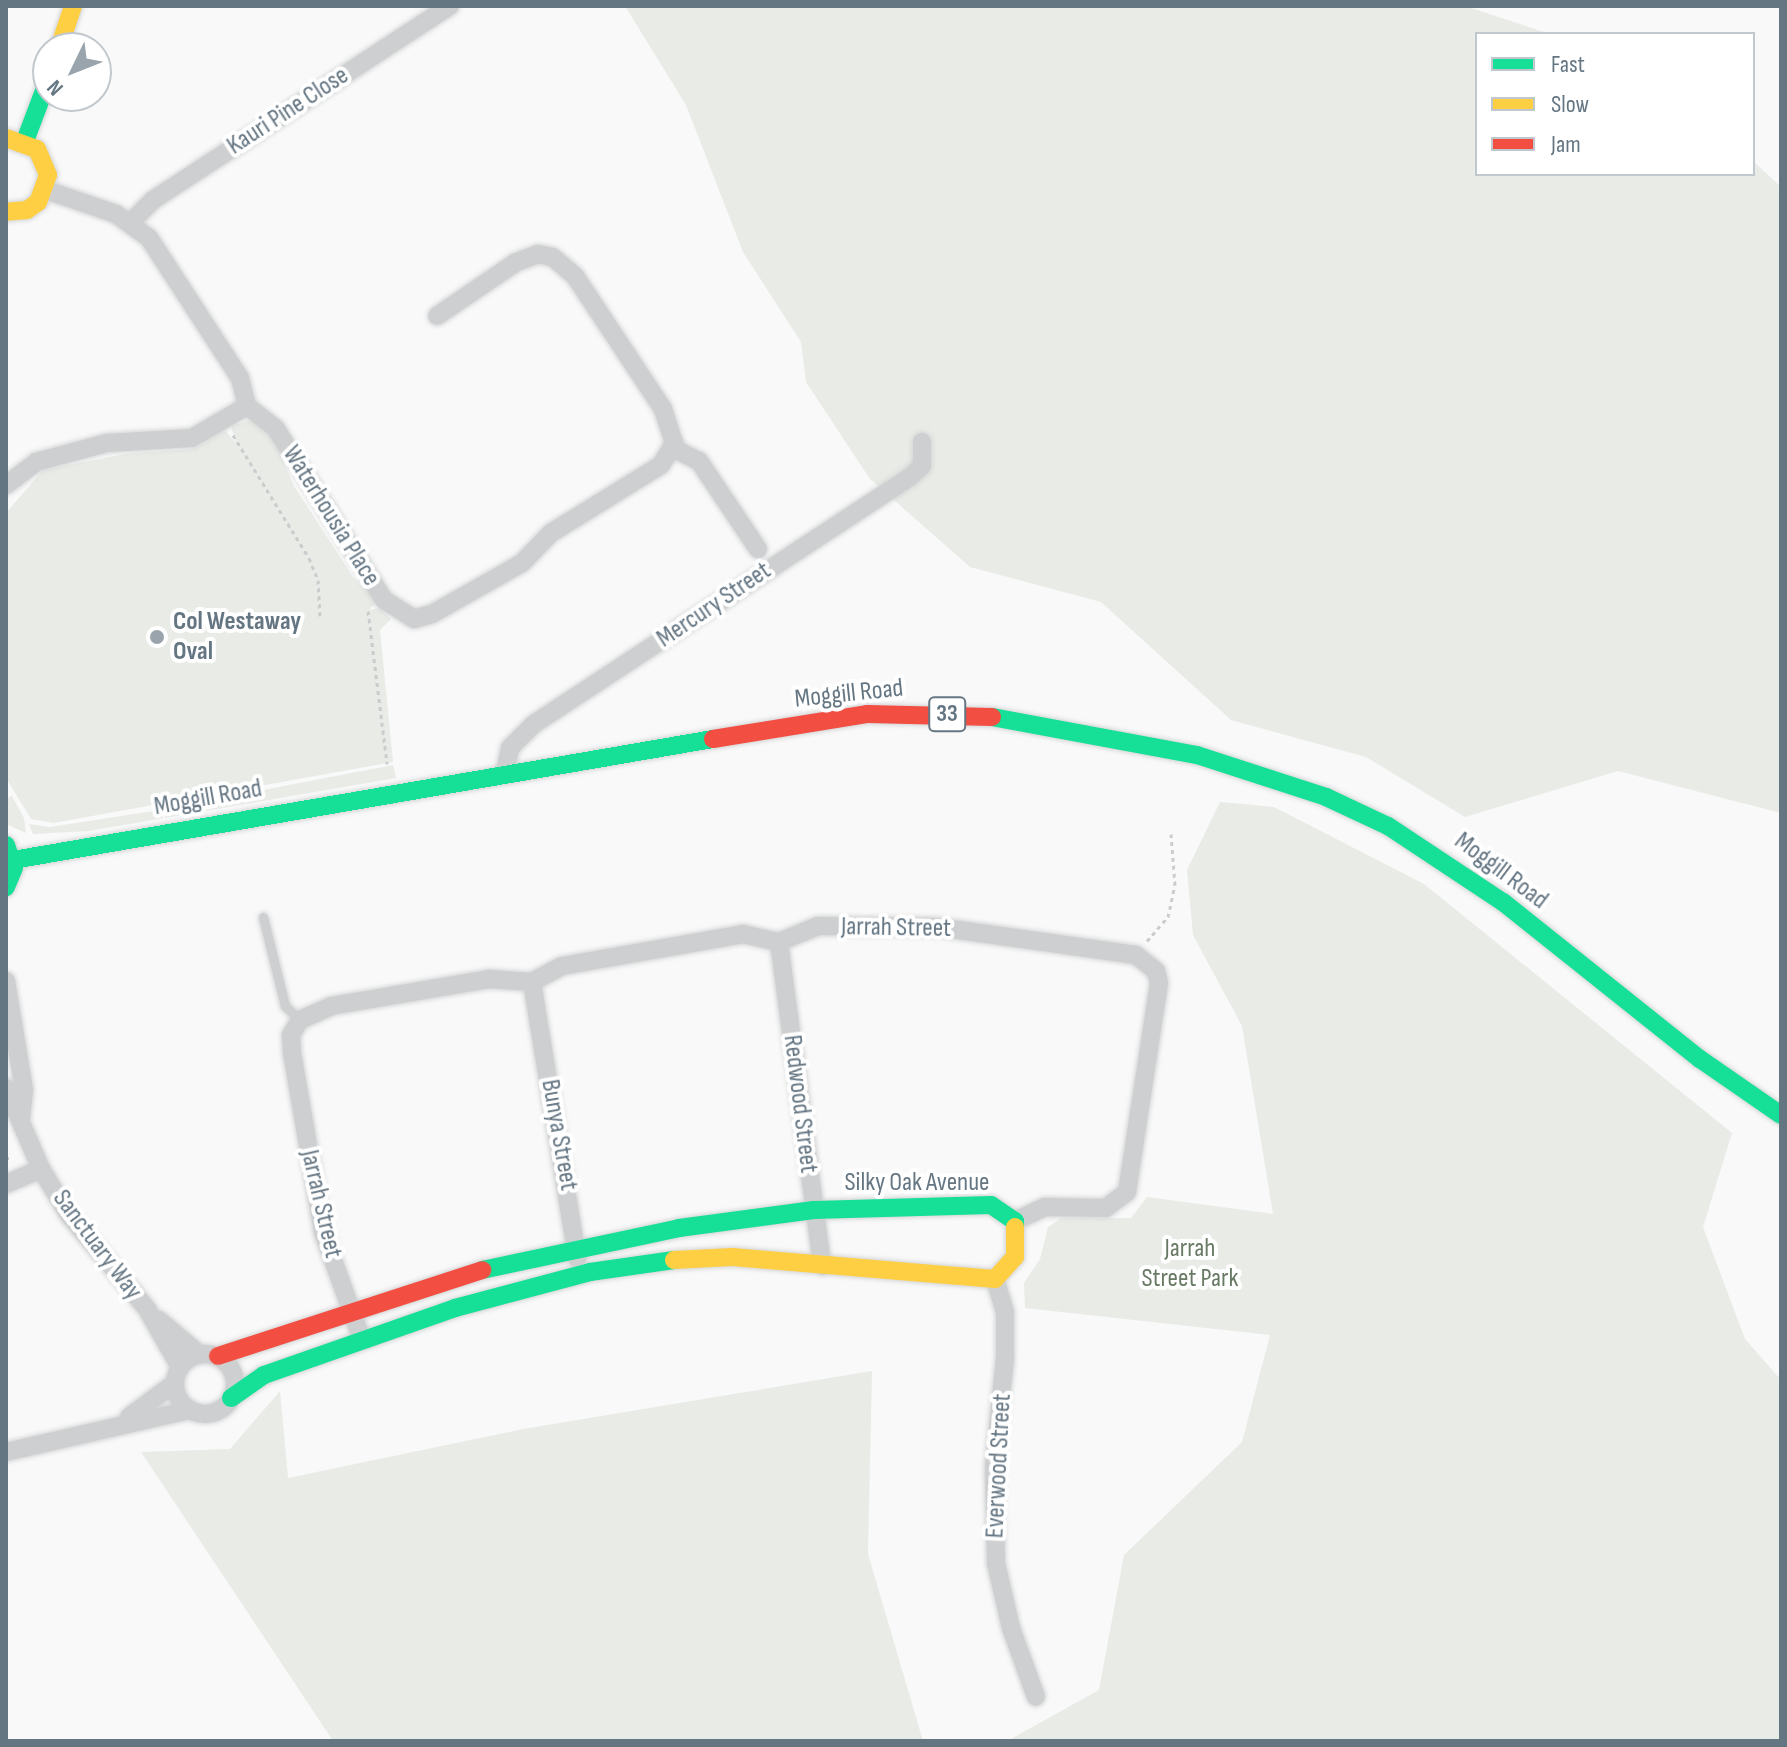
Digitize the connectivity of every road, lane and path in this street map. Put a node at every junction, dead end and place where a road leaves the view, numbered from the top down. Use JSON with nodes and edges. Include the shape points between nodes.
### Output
{"nodes":[{"id":1,"x":73,"y":6,"type":"edge"},
{"id":2,"x":450,"y":6,"type":"edge"},
{"id":3,"x":64,"y":32,"type":"edge"},
{"id":4,"x":32,"y":109,"type":"edge"},
{"id":5,"x":15,"y":140,"type":"edge"},
{"id":6,"x":46,"y":190,"type":"junction"},
{"id":7,"x":6,"y":212,"type":"edge"},
{"id":8,"x":131,"y":222,"type":"junction"},
{"id":9,"x":437,"y":316,"type":"dead end"},
{"id":10,"x":247,"y":406,"type":"junction"},
{"id":11,"x":228,"y":428,"type":"dead end"},
{"id":12,"x":922,"y":442,"type":"dead end"},
{"id":13,"x":673,"y":448,"type":"junction"},
{"id":14,"x":6,"y":485,"type":"edge"},
{"id":15,"x":758,"y":549,"type":"dead end"},
{"id":16,"x":384,"y":600,"type":"junction"},
{"id":17,"x":320,"y":617,"type":"dead end"},
{"id":18,"x":387,"y":764,"type":"dead end"},
{"id":19,"x":505,"y":772,"type":"junction"},
{"id":20,"x":1171,"y":834,"type":"dead end"},
{"id":21,"x":10,"y":852,"type":"edge"},
{"id":22,"x":6,"y":887,"type":"edge"},
{"id":23,"x":263,"y":917,"type":"dead end"},
{"id":24,"x":779,"y":942,"type":"junction"},
{"id":25,"x":1136,"y":955,"type":"junction"},
{"id":26,"x":6,"y":981,"type":"edge"},
{"id":27,"x":532,"y":982,"type":"junction"},
{"id":28,"x":300,"y":1020,"type":"junction"},
{"id":29,"x":6,"y":1088,"type":"edge"},
{"id":30,"x":1781,"y":1115,"type":"edge"},
{"id":31,"x":21,"y":1120,"type":"junction"},
{"id":32,"x":41,"y":1169,"type":"junction"},
{"id":33,"x":6,"y":1184,"type":"edge"},
{"id":34,"x":814,"y":1210,"type":"junction"},
{"id":35,"x":1015,"y":1221,"type":"junction"},
{"id":36,"x":579,"y":1246,"type":"junction"},
{"id":37,"x":822,"y":1266,"type":"junction"},
{"id":38,"x":995,"y":1279,"type":"junction"},
{"id":39,"x":559,"y":1280,"type":"junction"},
{"id":40,"x":350,"y":1307,"type":"junction"},
{"id":41,"x":147,"y":1309,"type":"junction"},
{"id":42,"x":362,"y":1340,"type":"junction"},
{"id":43,"x":208,"y":1355,"type":"junction"},
{"id":44,"x":177,"y":1375,"type":"junction"},
{"id":45,"x":231,"y":1398,"type":"junction"},
{"id":46,"x":190,"y":1410,"type":"junction"},
{"id":47,"x":113,"y":1426,"type":"junction"},
{"id":48,"x":6,"y":1452,"type":"edge"},
{"id":49,"x":1036,"y":1697,"type":"dead end"}],
"edges":[{"from":1,"to":3,"type":"street"},
{"from":2,"to":8,"type":"street","name":"Kauri Pine Close","via":[[153,200]]},
{"from":4,"to":5,"type":"street"},
{"from":5,"to":6,"type":"street","via":[[45,161]]},
{"from":6,"to":7,"type":"street","via":[[27,210]]},
{"from":6,"to":8,"type":"street"},
{"from":8,"to":10,"type":"street","via":[[149,238],[240,378]]},
{"from":9,"to":13,"type":"street","via":[[515,263],[538,254],[552,257],[575,276],[663,409]]},
{"from":10,"to":14,"type":"street","via":[[192,438],[107,443],[36,462]]},
{"from":10,"to":16,"type":"street","name":"Waterhousia Place","via":[[276,429]]},
{"from":11,"to":17,"type":"path","via":[[309,558],[318,580]]},
{"from":12,"to":19,"type":"street","name":"Mercury Street","via":[[922,466],[909,478],[534,724],[510,748]]},
{"from":13,"to":15,"type":"street","via":[[699,461]]},
{"from":13,"to":16,"type":"street","name":"Waterhousia Place","via":[[640,481],[544,538],[522,563],[432,614],[414,619]]},
{"from":16,"to":18,"type":"path","via":[[367,617]]},
{"from":19,"to":21,"type":"street","name":"Moggill Road","number":"33"},
{"from":19,"to":30,"type":"street","name":"Moggill Road","number":"33","via":[[868,714],[1009,717],[1197,755],[1326,797],[1443,858],[1700,1059]]},
{"from":20,"to":25,"type":"path","via":[[1175,885],[1168,917]]},
{"from":21,"to":22,"type":"street","number":"33"},
{"from":23,"to":28,"type":"lane","via":[[285,1006]]},
{"from":24,"to":25,"type":"street","name":"Jarrah Street","via":[[818,926],[937,927]]},
{"from":24,"to":27,"type":"street","via":[[743,934],[562,966]]},
{"from":24,"to":34,"type":"street","name":"Redwood Street"},
{"from":25,"to":35,"type":"street","via":[[1156,971],[1159,983],[1127,1192],[1106,1208],[1045,1207]]},
{"from":26,"to":31,"type":"street","name":"Sanctuary Way","via":[[24,1090]]},
{"from":27,"to":28,"type":"street","via":[[489,979],[331,1006]]},
{"from":27,"to":36,"type":"street","name":"Bunya Street"},
{"from":28,"to":40,"type":"street","name":"Jarrah Street","via":[[291,1035],[292,1053],[319,1213]]},
{"from":29,"to":31,"type":"street","name":"Sanctuary Way"},
{"from":31,"to":32,"type":"street","name":"Sanctuary Way"},
{"from":32,"to":33,"type":"street"},
{"from":32,"to":41,"type":"street","name":"Sanctuary Way","via":[[69,1215]]},
{"from":34,"to":35,"type":"street","name":"Silky Oak Avenue","via":[[991,1205]]},
{"from":34,"to":36,"type":"street","name":"Silky Oak Avenue"},
{"from":34,"to":37,"type":"street","name":"Redwood Street"},
{"from":35,"to":38,"type":"street","name":"Silky Oak Avenue","via":[[1015,1257]]},
{"from":36,"to":39,"type":"street","via":[[580,1255]]},
{"from":36,"to":40,"type":"street","name":"Silky Oak Avenue"},
{"from":37,"to":38,"type":"street","name":"Silky Oak Avenue"},
{"from":37,"to":39,"type":"street","name":"Silky Oak Avenue","via":[[702,1257]]},
{"from":38,"to":49,"type":"street","name":"Everwood Street","via":[[1005,1312],[994,1466],[996,1563],[1011,1628]]},
{"from":39,"to":42,"type":"street","name":"Silky Oak Avenue"},
{"from":40,"to":42,"type":"street","name":"Jarrah Street"},
{"from":40,"to":43,"type":"street","name":"Silky Oak Avenue"},
{"from":41,"to":43,"type":"street"},
{"from":41,"to":44,"type":"street","name":"Sanctuary Way"},
{"from":42,"to":45,"type":"street","name":"Silky Oak Avenue","via":[[264,1375]]},
{"from":43,"to":44,"type":"street","name":"Silky Oak Avenue"},
{"from":43,"to":45,"type":"street","via":[[235,1379]]},
{"from":44,"to":46,"type":"street","via":[[179,1398]]},
{"from":44,"to":47,"type":"street","name":"Silky Oak Avenue"},
{"from":45,"to":46,"type":"street","name":"Silky Oak Avenue","via":[[209,1413]]},
{"from":46,"to":47,"type":"street","name":"Silky Oak Avenue"},
{"from":47,"to":48,"type":"street","name":"Silky Oak Avenue"}]}
